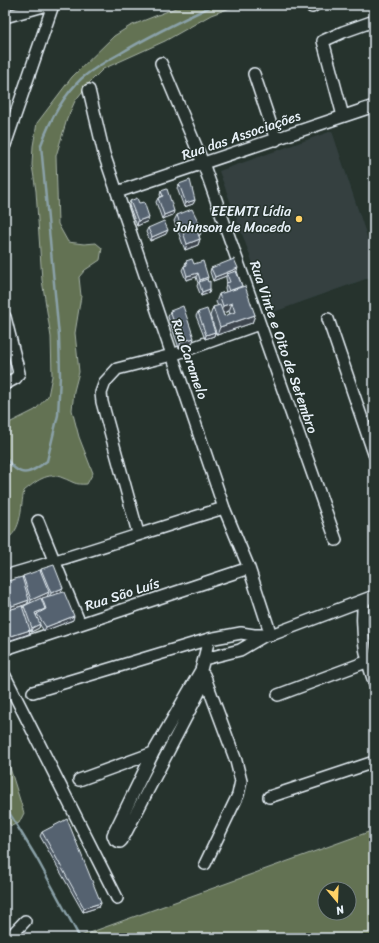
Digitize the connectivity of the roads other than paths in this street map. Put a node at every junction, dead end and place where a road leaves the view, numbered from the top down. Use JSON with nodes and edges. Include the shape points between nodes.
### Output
{"nodes":[{"id":1,"x":47,"y":5,"type":"edge"},
{"id":2,"x":53,"y":5,"type":"edge"},
{"id":3,"x":5,"y":17,"type":"edge"},
{"id":4,"x":374,"y":21,"type":"edge"},
{"id":5,"x":161,"y":63,"type":"dead end"},
{"id":6,"x":254,"y":74,"type":"dead end"},
{"id":7,"x":89,"y":90,"type":"dead end"},
{"id":8,"x":374,"y":106,"type":"edge"},
{"id":9,"x":16,"y":110,"type":"junction"},
{"id":10,"x":5,"y":113,"type":"edge"},
{"id":11,"x":343,"y":116,"type":"junction"},
{"id":12,"x":276,"y":140,"type":"junction"},
{"id":13,"x":5,"y":145,"type":"edge"},
{"id":14,"x":204,"y":164,"type":"junction"},
{"id":15,"x":117,"y":192,"type":"junction"},
{"id":16,"x":5,"y":317,"type":"edge"},
{"id":17,"x":328,"y":319,"type":"dead end"},
{"id":18,"x":259,"y":324,"type":"junction"},
{"id":19,"x":7,"y":337,"type":"edge"},
{"id":20,"x":172,"y":354,"type":"junction"},
{"id":21,"x":5,"y":384,"type":"edge"},
{"id":22,"x":374,"y":454,"type":"edge"},
{"id":23,"x":224,"y":508,"type":"junction"},
{"id":24,"x":38,"y":521,"type":"dead end"},
{"id":25,"x":138,"y":533,"type":"junction"},
{"id":26,"x":336,"y":540,"type":"dead end"},
{"id":27,"x":56,"y":562,"type":"junction"},
{"id":28,"x":249,"y":568,"type":"junction"},
{"id":29,"x":5,"y":576,"type":"edge"},
{"id":30,"x":369,"y":598,"type":"edge"},
{"id":31,"x":80,"y":624,"type":"junction"},
{"id":32,"x":268,"y":635,"type":"junction"},
{"id":33,"x":210,"y":639,"type":"junction"},
{"id":34,"x":5,"y":649,"type":"edge"},
{"id":35,"x":370,"y":660,"type":"edge"},
{"id":36,"x":204,"y":669,"type":"junction"},
{"id":37,"x":5,"y":676,"type":"edge"},
{"id":38,"x":374,"y":682,"type":"edge"},
{"id":39,"x":33,"y":692,"type":"dead end"},
{"id":40,"x":278,"y":695,"type":"dead end"},
{"id":41,"x":153,"y":754,"type":"junction"},
{"id":42,"x":374,"y":762,"type":"edge"},
{"id":43,"x":79,"y":780,"type":"dead end"},
{"id":44,"x":269,"y":797,"type":"dead end"},
{"id":45,"x":205,"y":864,"type":"dead end"},
{"id":46,"x":117,"y":898,"type":"dead end"},
{"id":47,"x":25,"y":921,"type":"dead end"},
{"id":48,"x":9,"y":938,"type":"edge"}],
"edges":[{"from":1,"to":3,"type":"street"},
{"from":2,"to":9,"type":"street"},
{"from":4,"to":11,"type":"street","via":[[323,41]]},
{"from":5,"to":14,"type":"street","name":"Rua Vinte e Oito de Setembro"},
{"from":6,"to":12,"type":"street"},
{"from":7,"to":15,"type":"street","name":"Rua Caramelo","via":[[100,141]]},
{"from":8,"to":11,"type":"street","name":"Rua das Associações"},
{"from":9,"to":10,"type":"street"},
{"from":9,"to":13,"type":"street"},
{"from":11,"to":12,"type":"street","name":"Rua das Associações"},
{"from":12,"to":14,"type":"street","name":"Rua das Associações"},
{"from":14,"to":15,"type":"street","name":"Rua das Associações"},
{"from":14,"to":18,"type":"street","name":"Rua Vinte e Oito de Setembro"},
{"from":15,"to":20,"type":"street","name":"Rua Caramelo"},
{"from":16,"to":19,"type":"street"},
{"from":17,"to":22,"type":"street"},
{"from":18,"to":20,"type":"street"},
{"from":18,"to":26,"type":"street","name":"Rua Vinte e Oito de Setembro"},
{"from":19,"to":21,"type":"street","via":[[19,373],[16,378]]},
{"from":20,"to":23,"type":"street","name":"Rua Caramelo"},
{"from":20,"to":25,"type":"street","via":[[117,369],[105,382],[101,393]]},
{"from":23,"to":25,"type":"street"},
{"from":23,"to":28,"type":"street","name":"Rua Caramelo"},
{"from":24,"to":27,"type":"street"},
{"from":25,"to":27,"type":"street"},
{"from":27,"to":29,"type":"street"},
{"from":27,"to":31,"type":"street"},
{"from":28,"to":31,"type":"street","name":"Rua São Luís"},
{"from":28,"to":32,"type":"street","name":"Rua Caramelo"},
{"from":30,"to":32,"type":"street"},
{"from":30,"to":35,"type":"street","via":[[362,618]]},
{"from":31,"to":34,"type":"street","name":"Rua São Luís"},
{"from":32,"to":33,"type":"street","via":[[241,633]]},
{"from":32,"to":36,"type":"street"},
{"from":33,"to":36,"type":"street"},
{"from":33,"to":39,"type":"street"},
{"from":35,"to":38,"type":"street"},
{"from":35,"to":40,"type":"street"},
{"from":36,"to":41,"type":"street"},
{"from":36,"to":41,"type":"street","via":[[122,840],[118,842],[114,834]]},
{"from":36,"to":45,"type":"street","via":[[241,781],[238,795]]},
{"from":37,"to":46,"type":"street"},
{"from":41,"to":43,"type":"street"},
{"from":42,"to":44,"type":"street"},
{"from":47,"to":48,"type":"street"}]}
